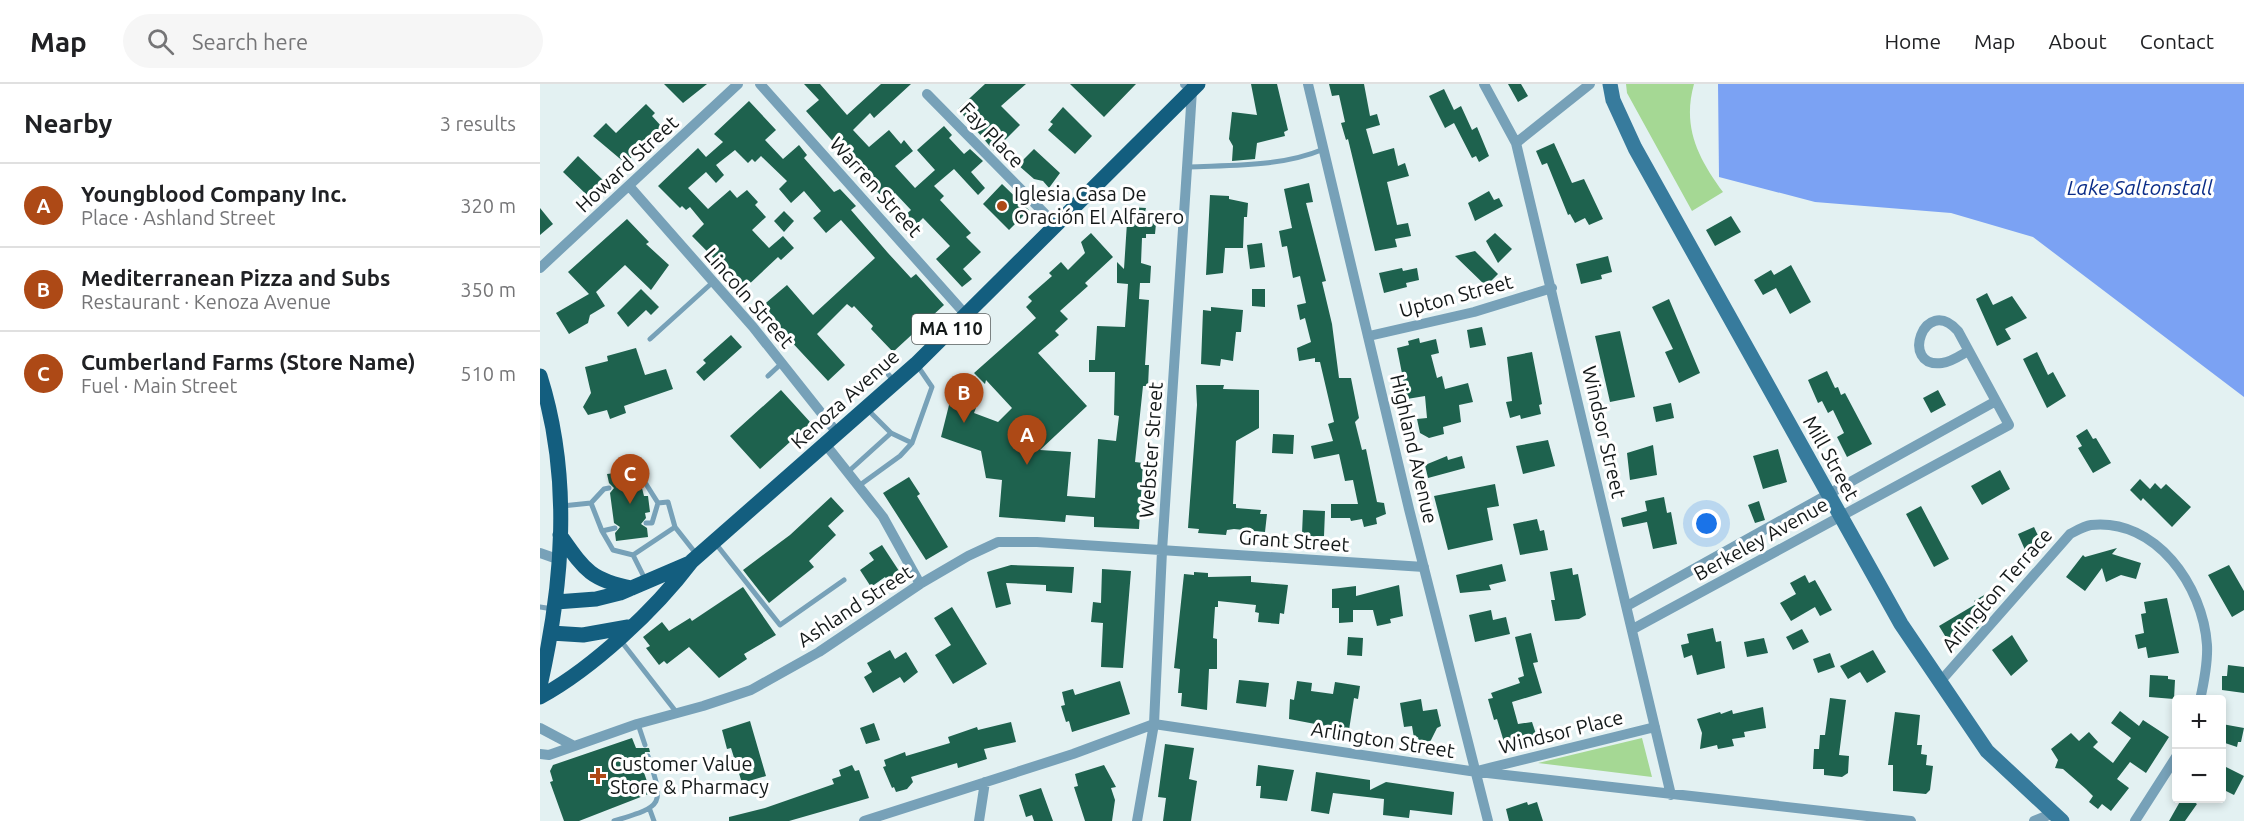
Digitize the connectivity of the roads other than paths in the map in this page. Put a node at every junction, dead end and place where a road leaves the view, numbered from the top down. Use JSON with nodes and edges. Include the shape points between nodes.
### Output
{"nodes":[{"id":1,"x":738,"y":84,"type":"edge"},
{"id":2,"x":760,"y":84,"type":"edge"},
{"id":3,"x":1308,"y":84,"type":"edge"},
{"id":4,"x":1484,"y":84,"type":"edge"},
{"id":5,"x":1590,"y":84,"type":"edge"},
{"id":6,"x":1610,"y":84,"type":"edge"},
{"id":7,"x":1192,"y":86,"type":"edge"},
{"id":8,"x":927,"y":94,"type":"dead end"},
{"id":9,"x":1516,"y":143,"type":"junction"},
{"id":10,"x":1324,"y":149,"type":"junction"},
{"id":11,"x":1188,"y":167,"type":"junction"},
{"id":12,"x":630,"y":187,"type":"junction"},
{"id":13,"x":1057,"y":226,"type":"junction"},
{"id":14,"x":540,"y":268,"type":"edge"},
{"id":15,"x":712,"y":282,"type":"junction"},
{"id":16,"x":1552,"y":288,"type":"junction"},
{"id":17,"x":966,"y":315,"type":"junction"},
{"id":18,"x":1369,"y":336,"type":"junction"},
{"id":19,"x":650,"y":339,"type":"dead end"},
{"id":20,"x":1968,"y":351,"type":"junction"},
{"id":21,"x":782,"y":363,"type":"junction"},
{"id":22,"x":916,"y":364,"type":"junction"},
{"id":23,"x":881,"y":366,"type":"dead end"},
{"id":24,"x":540,"y":376,"type":"edge"},
{"id":25,"x":768,"y":376,"type":"dead end"},
{"id":26,"x":895,"y":382,"type":"junction"},
{"id":27,"x":1996,"y":401,"type":"junction"},
{"id":28,"x":866,"y":409,"type":"junction"},
{"id":29,"x":546,"y":419,"type":"edge"},
{"id":30,"x":891,"y":433,"type":"junction"},
{"id":31,"x":838,"y":434,"type":"junction"},
{"id":32,"x":912,"y":443,"type":"junction"},
{"id":33,"x":826,"y":445,"type":"junction"},
{"id":34,"x":849,"y":471,"type":"junction"},
{"id":35,"x":642,"y":483,"type":"dead end"},
{"id":36,"x":860,"y":485,"type":"junction"},
{"id":37,"x":609,"y":488,"type":"dead end"},
{"id":38,"x":1827,"y":495,"type":"junction"},
{"id":39,"x":591,"y":503,"type":"junction"},
{"id":40,"x":658,"y":503,"type":"junction"},
{"id":41,"x":560,"y":506,"type":"junction"},
{"id":42,"x":1840,"y":517,"type":"junction"},
{"id":43,"x":646,"y":524,"type":"dead end"},
{"id":44,"x":675,"y":527,"type":"junction"},
{"id":45,"x":615,"y":528,"type":"dead end"},
{"id":46,"x":602,"y":531,"type":"junction"},
{"id":47,"x":560,"y":535,"type":"junction"},
{"id":48,"x":715,"y":543,"type":"junction"},
{"id":49,"x":1162,"y":551,"type":"junction"},
{"id":50,"x":540,"y":553,"type":"edge"},
{"id":51,"x":633,"y":555,"type":"junction"},
{"id":52,"x":695,"y":559,"type":"junction"},
{"id":53,"x":560,"y":560,"type":"junction"},
{"id":54,"x":1424,"y":567,"type":"junction"},
{"id":55,"x":844,"y":580,"type":"dead end"},
{"id":56,"x":920,"y":584,"type":"junction"},
{"id":57,"x":639,"y":585,"type":"junction"},
{"id":58,"x":550,"y":606,"type":"edge"},
{"id":59,"x":1627,"y":606,"type":"junction"},
{"id":60,"x":630,"y":626,"type":"junction"},
{"id":61,"x":1633,"y":629,"type":"junction"},
{"id":62,"x":551,"y":633,"type":"junction"},
{"id":63,"x":618,"y":637,"type":"junction"},
{"id":64,"x":1939,"y":683,"type":"junction"},
{"id":65,"x":540,"y":686,"type":"edge"},
{"id":66,"x":2201,"y":695,"type":"edge"},
{"id":67,"x":540,"y":697,"type":"edge"},
{"id":68,"x":677,"y":713,"type":"junction"},
{"id":69,"x":638,"y":724,"type":"junction"},
{"id":70,"x":1154,"y":724,"type":"junction"},
{"id":71,"x":1655,"y":727,"type":"junction"},
{"id":72,"x":540,"y":728,"type":"edge"},
{"id":73,"x":645,"y":745,"type":"dead end"},
{"id":74,"x":574,"y":746,"type":"junction"},
{"id":75,"x":540,"y":754,"type":"edge"},
{"id":76,"x":648,"y":756,"type":"dead end"},
{"id":77,"x":2172,"y":763,"type":"edge"},
{"id":78,"x":1475,"y":772,"type":"junction"},
{"id":79,"x":985,"y":782,"type":"junction"},
{"id":80,"x":1671,"y":795,"type":"junction"},
{"id":81,"x":650,"y":810,"type":"junction"},
{"id":82,"x":1841,"y":818,"type":"edge"},
{"id":83,"x":2055,"y":818,"type":"edge"},
{"id":84,"x":614,"y":821,"type":"edge"},
{"id":85,"x":654,"y":821,"type":"edge"},
{"id":86,"x":864,"y":821,"type":"edge"},
{"id":87,"x":979,"y":821,"type":"edge"},
{"id":88,"x":1137,"y":821,"type":"edge"},
{"id":89,"x":1488,"y":821,"type":"edge"},
{"id":90,"x":1911,"y":821,"type":"edge"},
{"id":91,"x":2034,"y":821,"type":"edge"},
{"id":92,"x":2135,"y":821,"type":"edge"}],
"edges":[{"from":1,"to":12,"type":"street","name":"Howard Street"},
{"from":2,"to":17,"type":"street","name":"Warren Street"},
{"from":3,"to":10,"type":"street","name":"Highland Avenue"},
{"from":4,"to":9,"type":"street","name":"Windsor Street"},
{"from":5,"to":9,"type":"street"},
{"from":6,"to":38,"type":"main road","name":"Mill Street","via":[[1613,100],[1635,148]]},
{"from":7,"to":11,"type":"street","name":"Webster Street"},
{"from":7,"to":13,"type":"main road","name":"Kenoza Avenue","number":"MA 110"},
{"from":8,"to":13,"type":"street","name":"Fay Place"},
{"from":9,"to":16,"type":"street","name":"Windsor Street"},
{"from":10,"to":11,"type":"lane","via":[[1265,163]]},
{"from":10,"to":18,"type":"street","name":"Highland Avenue"},
{"from":11,"to":49,"type":"street","name":"Webster Street"},
{"from":12,"to":14,"type":"street","name":"Howard Street"},
{"from":12,"to":15,"type":"street","name":"Lincoln Street"},
{"from":13,"to":17,"type":"main road","name":"Kenoza Avenue","number":"MA 110"},
{"from":15,"to":19,"type":"lane"},
{"from":15,"to":21,"type":"street","name":"Lincoln Street"},
{"from":16,"to":18,"type":"street","name":"Upton Street","via":[[1474,312]]},
{"from":16,"to":59,"type":"street","name":"Windsor Street"},
{"from":17,"to":22,"type":"main road","name":"Kenoza Avenue","number":"MA 110"},
{"from":18,"to":54,"type":"street","name":"Highland Avenue"},
{"from":20,"to":20,"type":"street","name":"Berkeley Avenue","via":[[1958,331],[1946,322],[1932,323],[1919,337],[1920,350],[1934,363],[1947,362]]},
{"from":20,"to":27,"type":"street","name":"Berkeley Avenue"},
{"from":21,"to":25,"type":"lane"},
{"from":21,"to":31,"type":"street","name":"Lincoln Street"},
{"from":22,"to":26,"type":"main road","name":"Kenoza Avenue","number":"MA 110"},
{"from":22,"to":32,"type":"lane","via":[[932,387]]},
{"from":23,"to":26,"type":"lane"},
{"from":24,"to":29,"type":"main road"},
{"from":26,"to":28,"type":"main road","name":"Kenoza Avenue","number":"MA 110"},
{"from":27,"to":38,"type":"street","name":"Berkeley Avenue"},
{"from":27,"to":42,"type":"street","name":"Berkeley Avenue","via":[[2009,425]]},
{"from":28,"to":30,"type":"lane"},
{"from":28,"to":31,"type":"main road","name":"Kenoza Avenue","number":"MA 110"},
{"from":29,"to":41,"type":"main road"},
{"from":30,"to":32,"type":"lane"},
{"from":30,"to":34,"type":"lane"},
{"from":31,"to":33,"type":"main road","name":"Kenoza Avenue","number":"MA 110"},
{"from":32,"to":36,"type":"lane"},
{"from":33,"to":34,"type":"street"},
{"from":33,"to":48,"type":"main road","name":"Kenoza Avenue","number":"MA 110"},
{"from":34,"to":36,"type":"street"},
{"from":35,"to":40,"type":"lane","via":[[646,483]]},
{"from":36,"to":56,"type":"street","via":[[884,517]]},
{"from":37,"to":39,"type":"lane"},
{"from":38,"to":42,"type":"main road","name":"Mill Street"},
{"from":38,"to":59,"type":"street","name":"Berkeley Avenue"},
{"from":39,"to":41,"type":"lane"},
{"from":39,"to":46,"type":"lane"},
{"from":40,"to":43,"type":"lane","via":[[652,523]]},
{"from":40,"to":44,"type":"lane","via":[[668,502]]},
{"from":41,"to":47,"type":"main road"},
{"from":42,"to":61,"type":"street","name":"Berkeley Avenue"},
{"from":42,"to":64,"type":"main road","name":"Mill Street"},
{"from":44,"to":51,"type":"lane"},
{"from":44,"to":52,"type":"lane"},
{"from":45,"to":46,"type":"lane"},
{"from":46,"to":51,"type":"lane","via":[[613,550]]},
{"from":47,"to":53,"type":"main road"},
{"from":47,"to":57,"type":"main road","via":[[589,572],[606,583]]},
{"from":48,"to":52,"type":"main road","name":"Kenoza Avenue","number":"MA 110"},
{"from":48,"to":55,"type":"lane","via":[[780,625]]},
{"from":49,"to":54,"type":"street","name":"Grant Street"},
{"from":49,"to":56,"type":"street","name":"Ashland Street","via":[[998,542]]},
{"from":49,"to":70,"type":"street","name":"Webster Street"},
{"from":50,"to":53,"type":"street"},
{"from":51,"to":57,"type":"lane"},
{"from":52,"to":57,"type":"main road","name":"Kenoza Avenue","number":"MA 110"},
{"from":52,"to":60,"type":"main road","name":"Kenoza Avenue","number":"MA 110","via":[[671,589]]},
{"from":53,"to":58,"type":"main road"},
{"from":54,"to":78,"type":"street","name":"Highland Avenue"},
{"from":56,"to":68,"type":"street","name":"Ashland Street","via":[[776,678]]},
{"from":57,"to":58,"type":"main road","name":"Kenoza Avenue","number":"MA 110","via":[[596,599]]},
{"from":58,"to":62,"type":"main road"},
{"from":59,"to":61,"type":"street","name":"Windsor Street"},
{"from":60,"to":62,"type":"main road","via":[[583,635]]},
{"from":60,"to":63,"type":"main road","name":"Kenoza Avenue","number":"MA 110"},
{"from":61,"to":71,"type":"street","name":"Windsor Street"},
{"from":62,"to":65,"type":"main road"},
{"from":63,"to":67,"type":"main road","name":"Kenoza Avenue","number":"MA 110","via":[[567,682]]},
{"from":63,"to":68,"type":"lane"},
{"from":64,"to":66,"type":"street","name":"Arlington Terrace","via":[[2070,534],[2090,525],[2110,526],[2139,535],[2164,549],[2186,578],[2200,610],[2205,636]]},
{"from":64,"to":83,"type":"main road","name":"Mill Street","via":[[1987,751]]},
{"from":68,"to":69,"type":"street","name":"Ashland Street"},
{"from":69,"to":73,"type":"lane"},
{"from":69,"to":74,"type":"street","name":"Ashland Street"},
{"from":70,"to":78,"type":"street","name":"Arlington Street"},
{"from":70,"to":79,"type":"street","name":"Arlington Street"},
{"from":70,"to":88,"type":"street","name":"Webster Street"},
{"from":71,"to":78,"type":"street","name":"Windsor Place"},
{"from":71,"to":80,"type":"street","name":"Windsor Street"},
{"from":72,"to":74,"type":"street"},
{"from":74,"to":75,"type":"street","name":"Ashland Street","via":[[549,755]]},
{"from":76,"to":81,"type":"lane","via":[[660,791]]},
{"from":77,"to":92,"type":"street"},
{"from":78,"to":80,"type":"street","name":"Arlington Street"},
{"from":78,"to":89,"type":"street","name":"Highland Avenue"},
{"from":79,"to":86,"type":"street","name":"Arlington Street"},
{"from":79,"to":87,"type":"street"},
{"from":80,"to":82,"type":"street","name":"Arlington Street"},
{"from":81,"to":84,"type":"lane"},
{"from":81,"to":85,"type":"lane"},
{"from":82,"to":90,"type":"street","name":"Arlington Street"},
{"from":83,"to":91,"type":"street"}]}
